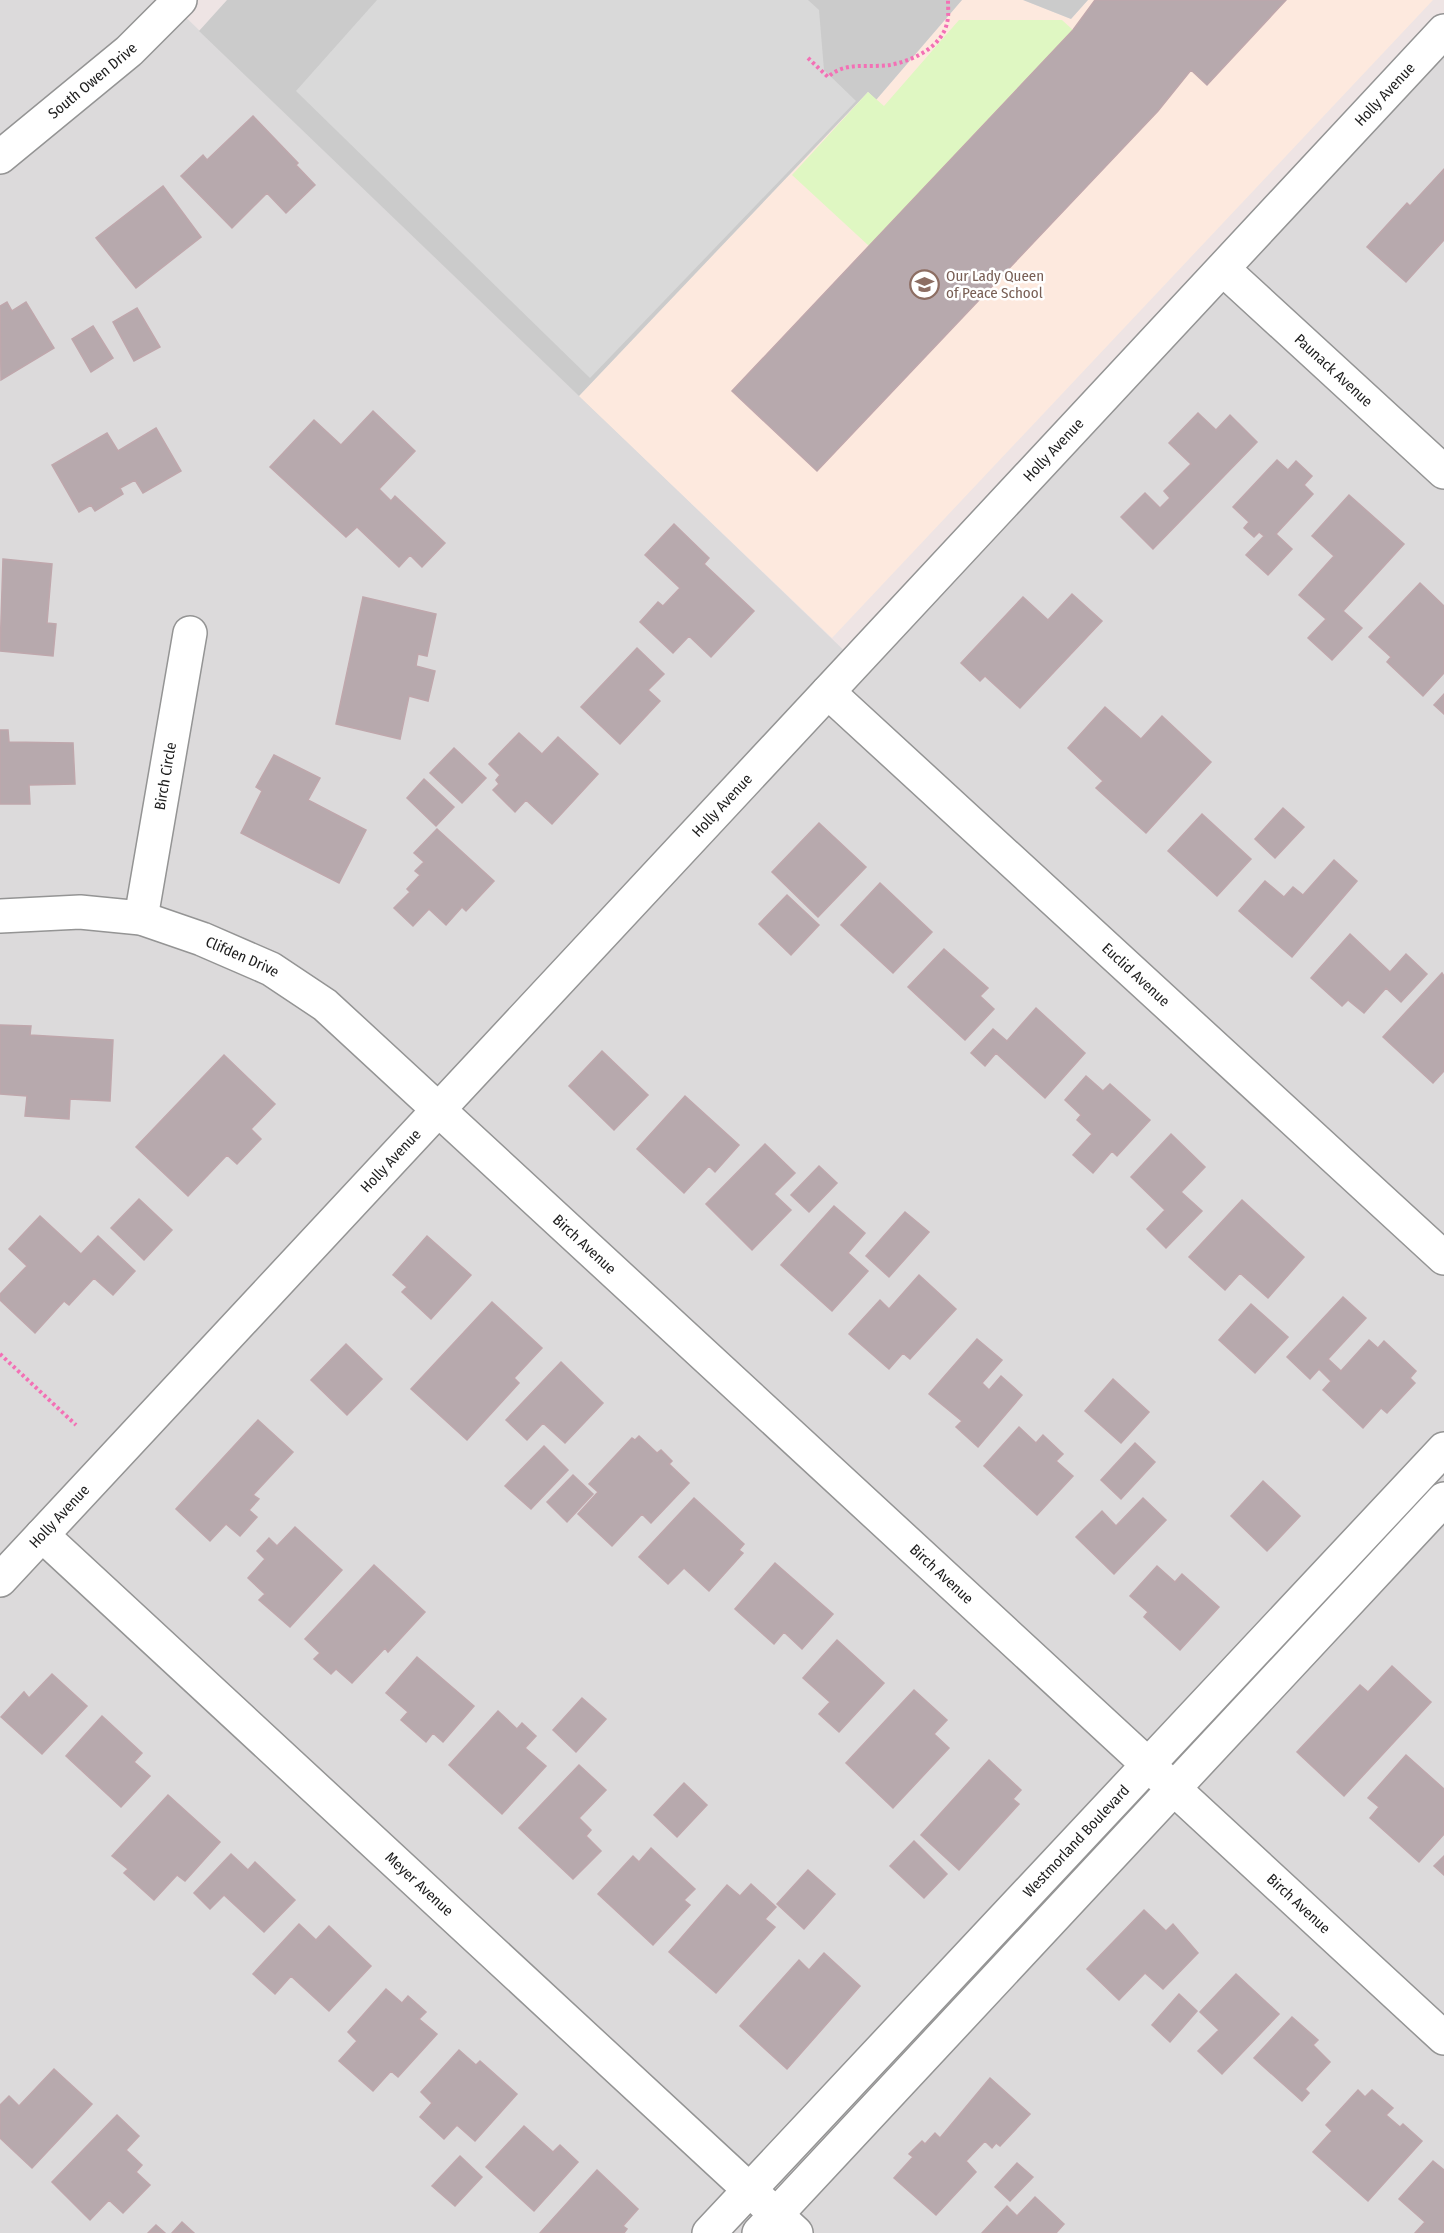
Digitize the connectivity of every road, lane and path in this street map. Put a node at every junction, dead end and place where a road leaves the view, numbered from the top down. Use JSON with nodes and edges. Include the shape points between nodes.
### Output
{"nodes":[{"id":1,"x":180,"y":0,"type":"edge"},
{"id":2,"x":948,"y":0,"type":"edge"},
{"id":3,"x":1444,"y":31,"type":"edge"},
{"id":4,"x":808,"y":58,"type":"dead end"},
{"id":5,"x":0,"y":158,"type":"edge"},
{"id":6,"x":1222,"y":269,"type":"junction"},
{"id":7,"x":1444,"y":472,"type":"edge"},
{"id":8,"x":190,"y":633,"type":"dead end"},
{"id":9,"x":828,"y":692,"type":"junction"},
{"id":10,"x":0,"y":916,"type":"edge"},
{"id":11,"x":141,"y":918,"type":"junction"},
{"id":12,"x":440,"y":1108,"type":"junction"},
{"id":13,"x":1444,"y":1258,"type":"edge"},
{"id":14,"x":0,"y":1354,"type":"edge"},
{"id":15,"x":75,"y":1425,"type":"dead end"},
{"id":16,"x":1444,"y":1449,"type":"edge"},
{"id":17,"x":1444,"y":1498,"type":"edge"},
{"id":18,"x":42,"y":1536,"type":"junction"},
{"id":19,"x":0,"y":1580,"type":"edge"},
{"id":20,"x":1148,"y":1764,"type":"junction"},
{"id":21,"x":1174,"y":1788,"type":"junction"},
{"id":22,"x":1444,"y":2038,"type":"edge"},
{"id":23,"x":750,"y":2190,"type":"junction"},
{"id":24,"x":777,"y":2227,"type":"edge"},
{"id":25,"x":709,"y":2233,"type":"edge"}],
"edges":[{"from":1,"to":5,"type":"street","name":"South Owen Drive","via":[[129,51]]},
{"from":2,"to":4,"type":"path","via":[[947,25],[923,54],[891,65],[846,67],[828,77]]},
{"from":3,"to":6,"type":"street","name":"Holly Avenue"},
{"from":6,"to":7,"type":"street","name":"Paunack Avenue"},
{"from":6,"to":9,"type":"street","name":"Holly Avenue"},
{"from":8,"to":11,"type":"street","name":"Birch Circle"},
{"from":9,"to":12,"type":"street","name":"Holly Avenue"},
{"from":9,"to":13,"type":"street","name":"Euclid Avenue"},
{"from":10,"to":11,"type":"street","name":"Clifden Drive","via":[[80,912]]},
{"from":11,"to":12,"type":"street","name":"Clifden Drive","via":[[271,969],[325,1005]]},
{"from":12,"to":18,"type":"street","name":"Holly Avenue"},
{"from":12,"to":20,"type":"street","name":"Birch Avenue"},
{"from":14,"to":15,"type":"path"},
{"from":16,"to":20,"type":"street","name":"Westmorland Boulevard"},
{"from":17,"to":21,"type":"street"},
{"from":18,"to":19,"type":"street","name":"Holly Avenue"},
{"from":18,"to":23,"type":"street","name":"Meyer Avenue"},
{"from":20,"to":21,"type":"street","name":"Birch Avenue"},
{"from":20,"to":23,"type":"street","name":"Westmorland Boulevard"},
{"from":21,"to":22,"type":"street","name":"Birch Avenue"},
{"from":21,"to":24,"type":"street"},
{"from":23,"to":24,"type":"street","name":"Meyer Avenue"},
{"from":23,"to":25,"type":"street","name":"Westmorland Boulevard"}]}
